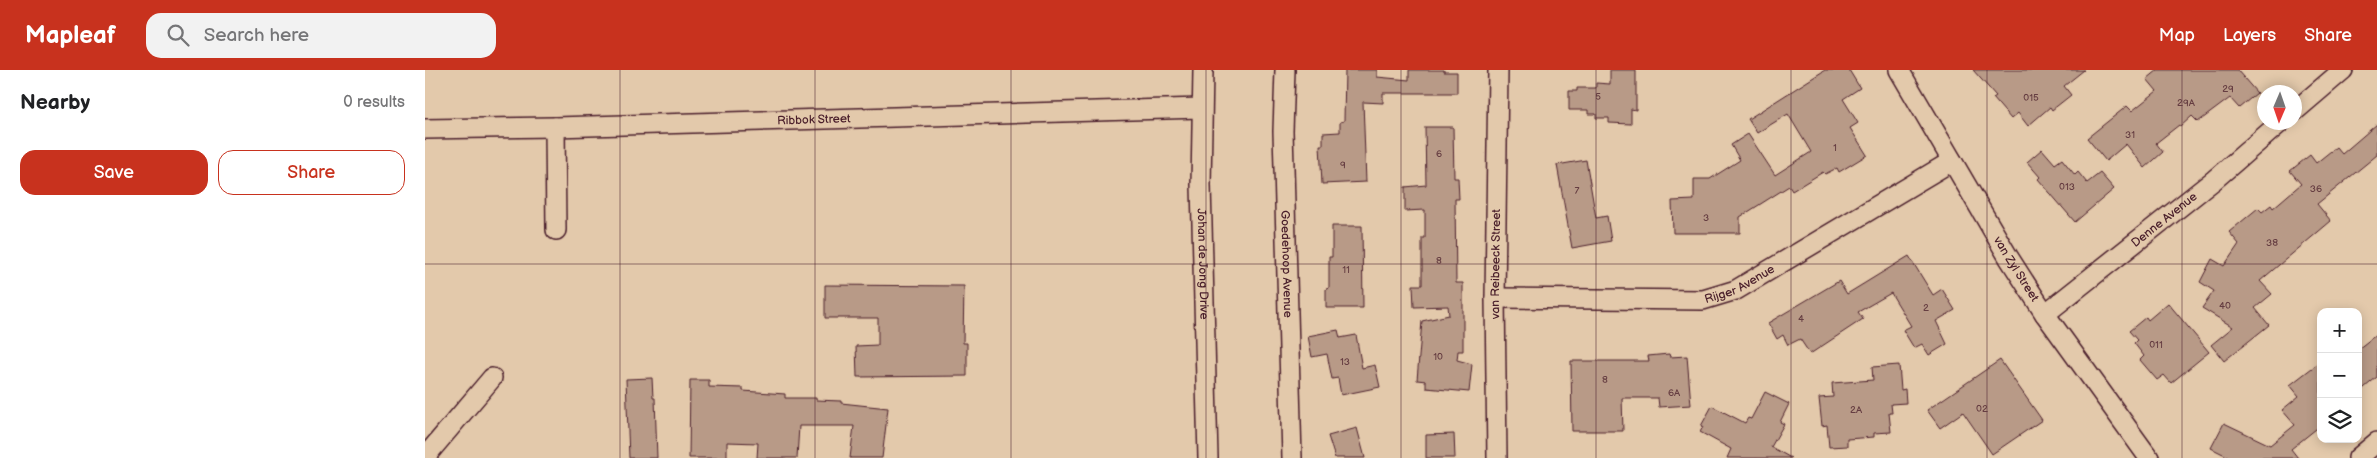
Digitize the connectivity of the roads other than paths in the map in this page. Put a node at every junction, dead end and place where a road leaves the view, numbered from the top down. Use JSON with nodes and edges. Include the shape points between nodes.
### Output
{"nodes":[{"id":1,"x":1203,"y":70,"type":"edge"},
{"id":2,"x":1285,"y":70,"type":"edge"},
{"id":3,"x":1497,"y":70,"type":"edge"},
{"id":4,"x":1899,"y":70,"type":"edge"},
{"id":5,"x":2343,"y":70,"type":"edge"},
{"id":6,"x":2302,"y":105,"type":"edge"},
{"id":7,"x":1201,"y":108,"type":"junction"},
{"id":8,"x":555,"y":127,"type":"junction"},
{"id":9,"x":425,"y":129,"type":"edge"},
{"id":10,"x":2272,"y":130,"type":"edge"},
{"id":11,"x":1952,"y":161,"type":"junction"},
{"id":12,"x":556,"y":230,"type":"dead end"},
{"id":13,"x":1495,"y":298,"type":"junction"},
{"id":14,"x":2045,"y":314,"type":"junction"},
{"id":15,"x":492,"y":378,"type":"dead end"},
{"id":16,"x":2377,"y":442,"type":"edge"},
{"id":17,"x":427,"y":455,"type":"edge"},
{"id":18,"x":1208,"y":458,"type":"edge"},
{"id":19,"x":1292,"y":458,"type":"edge"},
{"id":20,"x":1497,"y":458,"type":"edge"},
{"id":21,"x":2149,"y":458,"type":"edge"},
{"id":22,"x":2358,"y":458,"type":"edge"}],
"edges":[{"from":1,"to":7,"type":"street","name":"Johan de Jong Drive"},
{"from":2,"to":19,"type":"street","name":"Goedehoop Avenue","via":[[1283,131]]},
{"from":3,"to":13,"type":"street","name":"van Reibeeck Street"},
{"from":4,"to":11,"type":"street","name":"van Zyl Street"},
{"from":5,"to":6,"type":"street"},
{"from":7,"to":8,"type":"street","name":"Ribbok Street"},
{"from":7,"to":18,"type":"street","name":"Johan de Jong Drive"},
{"from":8,"to":9,"type":"street","name":"Ribbok Street"},
{"from":8,"to":12,"type":"street"},
{"from":10,"to":14,"type":"street","name":"Denne Avenue"},
{"from":11,"to":13,"type":"street","name":"Rijger Avenue","via":[[1736,290],[1716,297],[1703,300]]},
{"from":11,"to":14,"type":"street","name":"van Zyl Street"},
{"from":13,"to":20,"type":"street","name":"van Reibeeck Street"},
{"from":14,"to":21,"type":"street","name":"van Zyl Street"},
{"from":15,"to":17,"type":"street"},
{"from":16,"to":22,"type":"street"}]}
